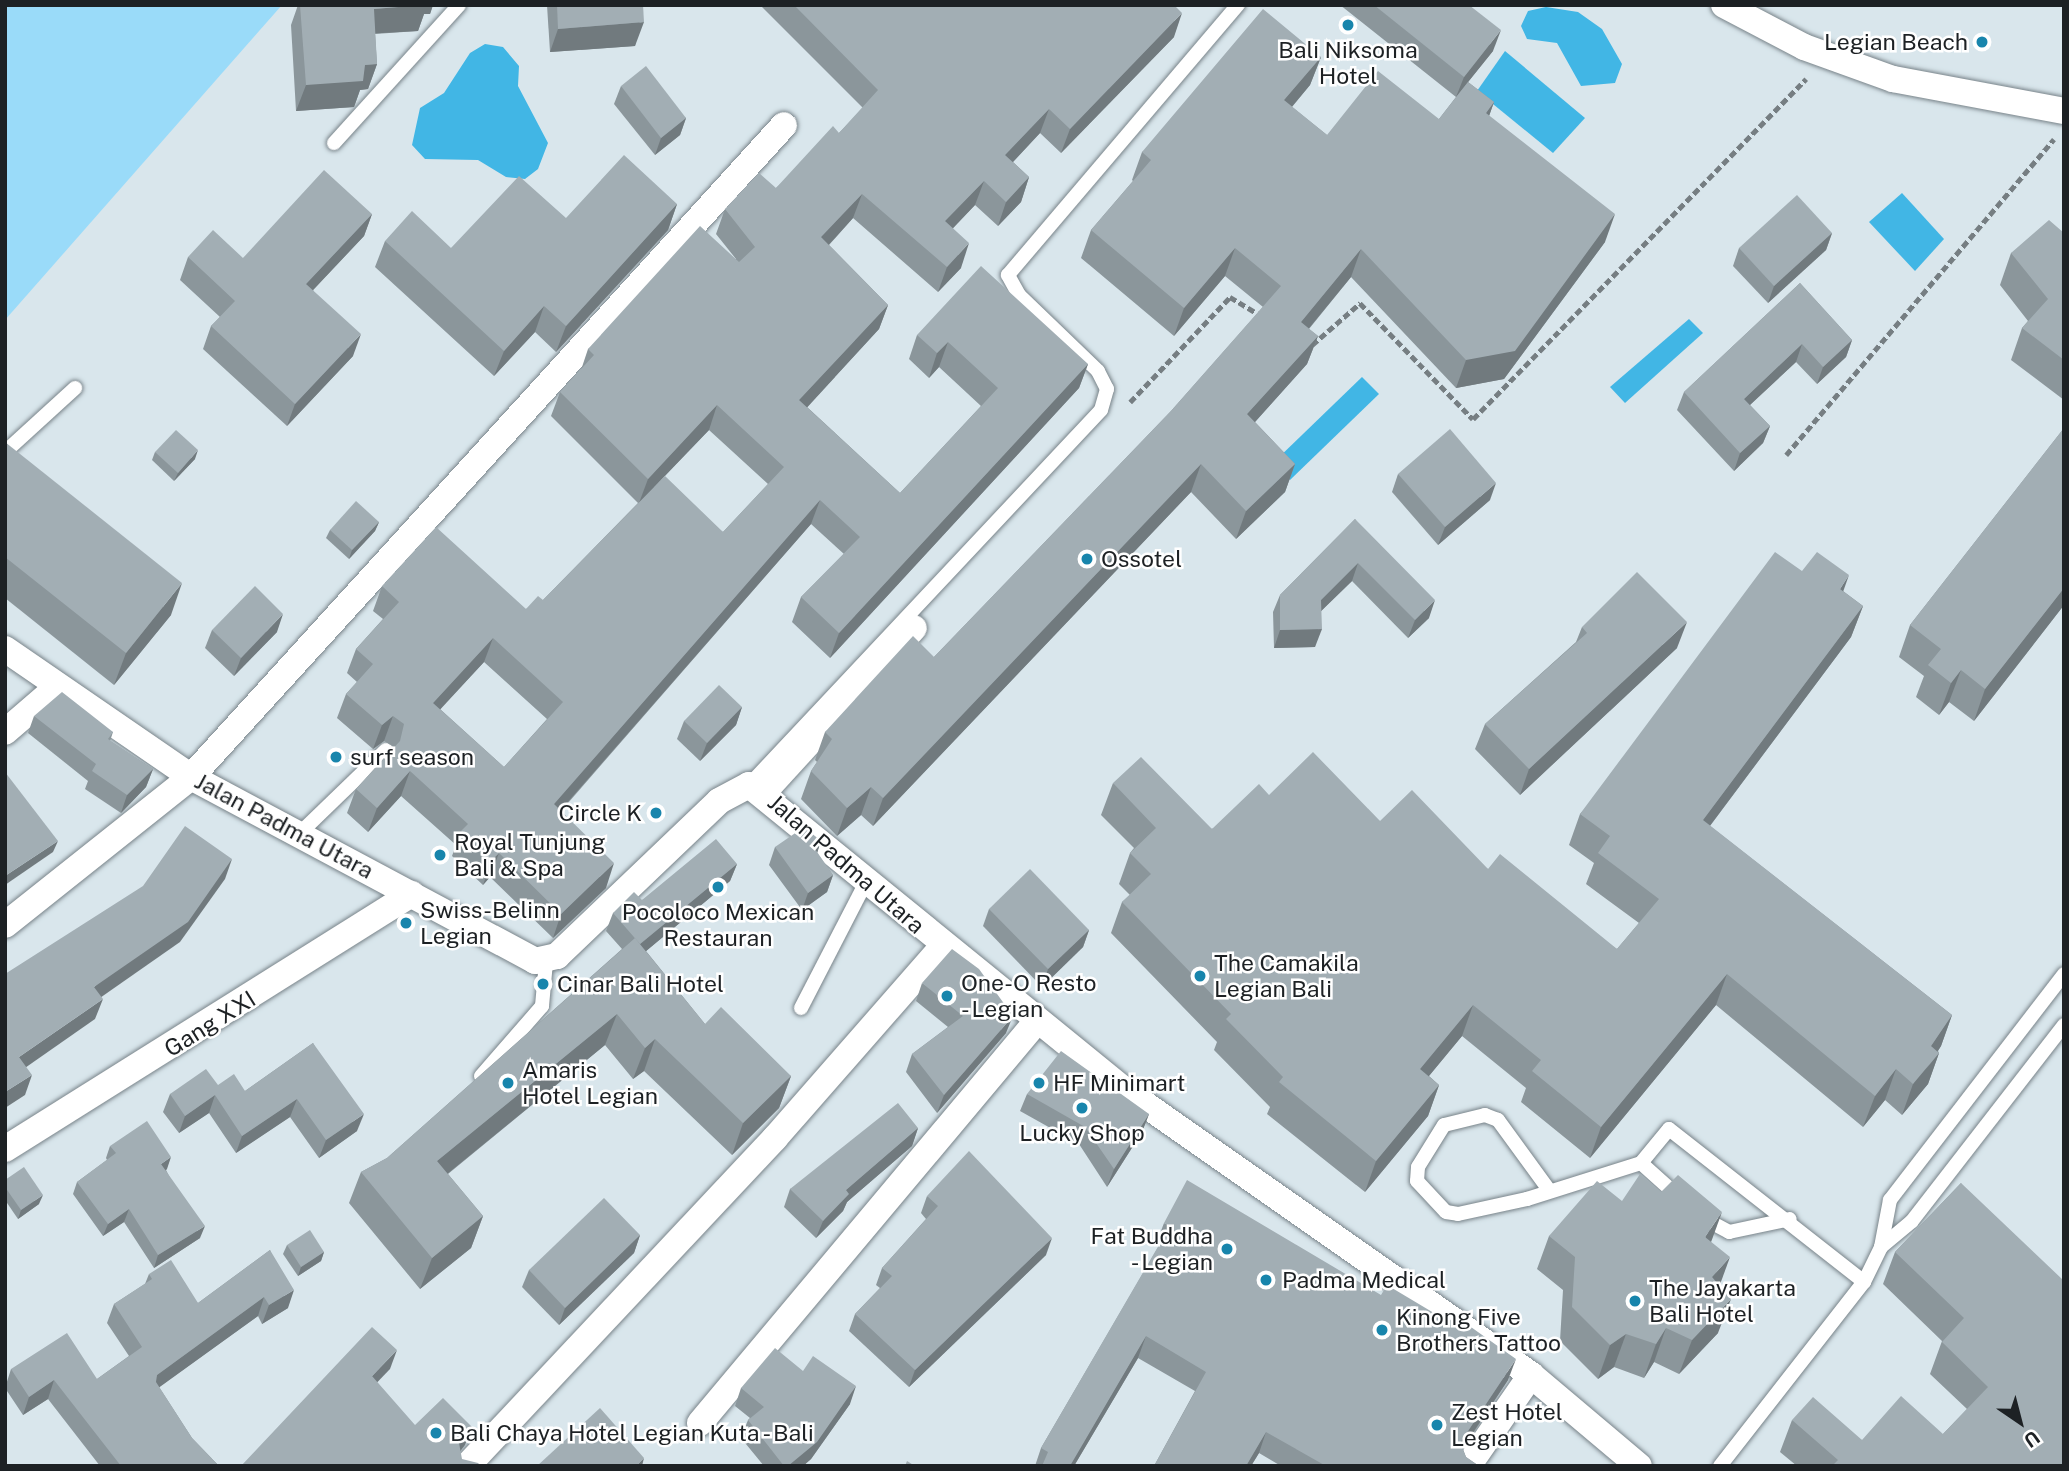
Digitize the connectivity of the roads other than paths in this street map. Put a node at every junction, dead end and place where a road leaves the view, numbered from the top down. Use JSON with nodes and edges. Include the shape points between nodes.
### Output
{"nodes":[{"id":1,"x":459,"y":5,"type":"edge"},
{"id":2,"x":1238,"y":5,"type":"edge"},
{"id":3,"x":1724,"y":5,"type":"edge"},
{"id":4,"x":2064,"y":111,"type":"edge"},
{"id":5,"x":784,"y":125,"type":"dead end"},
{"id":6,"x":334,"y":143,"type":"dead end"},
{"id":7,"x":75,"y":388,"type":"dead end"},
{"id":8,"x":5,"y":452,"type":"edge"},
{"id":9,"x":914,"y":628,"type":"dead end"},
{"id":10,"x":5,"y":649,"type":"edge"},
{"id":11,"x":56,"y":688,"type":"junction"},
{"id":12,"x":5,"y":732,"type":"edge"},
{"id":13,"x":386,"y":750,"type":"dead end"},
{"id":14,"x":191,"y":777,"type":"junction"},
{"id":15,"x":757,"y":789,"type":"junction"},
{"id":16,"x":299,"y":834,"type":"junction"},
{"id":17,"x":865,"y":884,"type":"junction"},
{"id":18,"x":412,"y":894,"type":"junction"},
{"id":19,"x":5,"y":926,"type":"edge"},
{"id":20,"x":942,"y":947,"type":"junction"},
{"id":21,"x":546,"y":962,"type":"junction"},
{"id":22,"x":2064,"y":974,"type":"edge"},
{"id":23,"x":801,"y":1008,"type":"dead end"},
{"id":24,"x":1037,"y":1021,"type":"junction"},
{"id":25,"x":2064,"y":1025,"type":"edge"},
{"id":26,"x":469,"y":1087,"type":"edge"},
{"id":27,"x":5,"y":1149,"type":"edge"},
{"id":28,"x":1641,"y":1163,"type":"junction"},
{"id":29,"x":1549,"y":1190,"type":"junction"},
{"id":30,"x":1790,"y":1219,"type":"junction"},
{"id":31,"x":1881,"y":1247,"type":"junction"},
{"id":32,"x":1864,"y":1282,"type":"junction"},
{"id":33,"x":1531,"y":1375,"type":"junction"},
{"id":34,"x":700,"y":1423,"type":"dead end"},
{"id":35,"x":467,"y":1466,"type":"edge"},
{"id":36,"x":1468,"y":1466,"type":"edge"},
{"id":37,"x":1639,"y":1466,"type":"edge"},
{"id":38,"x":1720,"y":1466,"type":"edge"}],
"edges":[{"from":1,"to":6,"type":"lane"},
{"from":2,"to":15,"type":"lane","via":[[1008,275],[1019,295],[1098,371],[1107,389],[1101,410]]},
{"from":3,"to":4,"type":"street","via":[[1828,56],[1893,79]]},
{"from":5,"to":14,"type":"street"},
{"from":7,"to":8,"type":"lane"},
{"from":9,"to":15,"type":"street"},
{"from":10,"to":11,"type":"street","name":"Jalan Padma Utara"},
{"from":11,"to":12,"type":"street"},
{"from":11,"to":14,"type":"street","name":"Jalan Padma Utara"},
{"from":13,"to":16,"type":"lane"},
{"from":14,"to":16,"type":"street","name":"Jalan Padma Utara"},
{"from":14,"to":19,"type":"street"},
{"from":15,"to":17,"type":"street","name":"Jalan Padma Utara"},
{"from":15,"to":21,"type":"street","name":"Jalan Padma Utara","via":[[719,801]]},
{"from":16,"to":18,"type":"street","name":"Jalan Padma Utara"},
{"from":17,"to":20,"type":"street","name":"Jalan Padma Utara"},
{"from":17,"to":23,"type":"lane"},
{"from":18,"to":21,"type":"street","name":"Jalan Padma Utara"},
{"from":18,"to":27,"type":"street","name":"Gang XXI"},
{"from":20,"to":24,"type":"street","name":"Jalan Padma Utara"},
{"from":20,"to":35,"type":"street","via":[[775,1138]]},
{"from":21,"to":26,"type":"lane","via":[[542,1006]]},
{"from":22,"to":31,"type":"lane","via":[[1890,1200]]},
{"from":24,"to":33,"type":"street","name":"Jalan Padma Utara","via":[[1123,1089]]},
{"from":24,"to":34,"type":"street"},
{"from":25,"to":31,"type":"lane","via":[[1912,1221]]},
{"from":28,"to":29,"type":"lane"},
{"from":28,"to":30,"type":"lane","via":[[1718,1231]]},
{"from":28,"to":30,"type":"lane","via":[[1663,1133],[1676,1130]]},
{"from":29,"to":29,"type":"lane","via":[[1458,1214],[1446,1212],[1417,1181],[1418,1167],[1444,1125],[1485,1115],[1498,1120]]},
{"from":30,"to":32,"type":"lane"},
{"from":31,"to":32,"type":"lane"},
{"from":32,"to":38,"type":"lane"},
{"from":33,"to":36,"type":"street"},
{"from":33,"to":37,"type":"street","name":"Jalan Padma Utara"}]}
